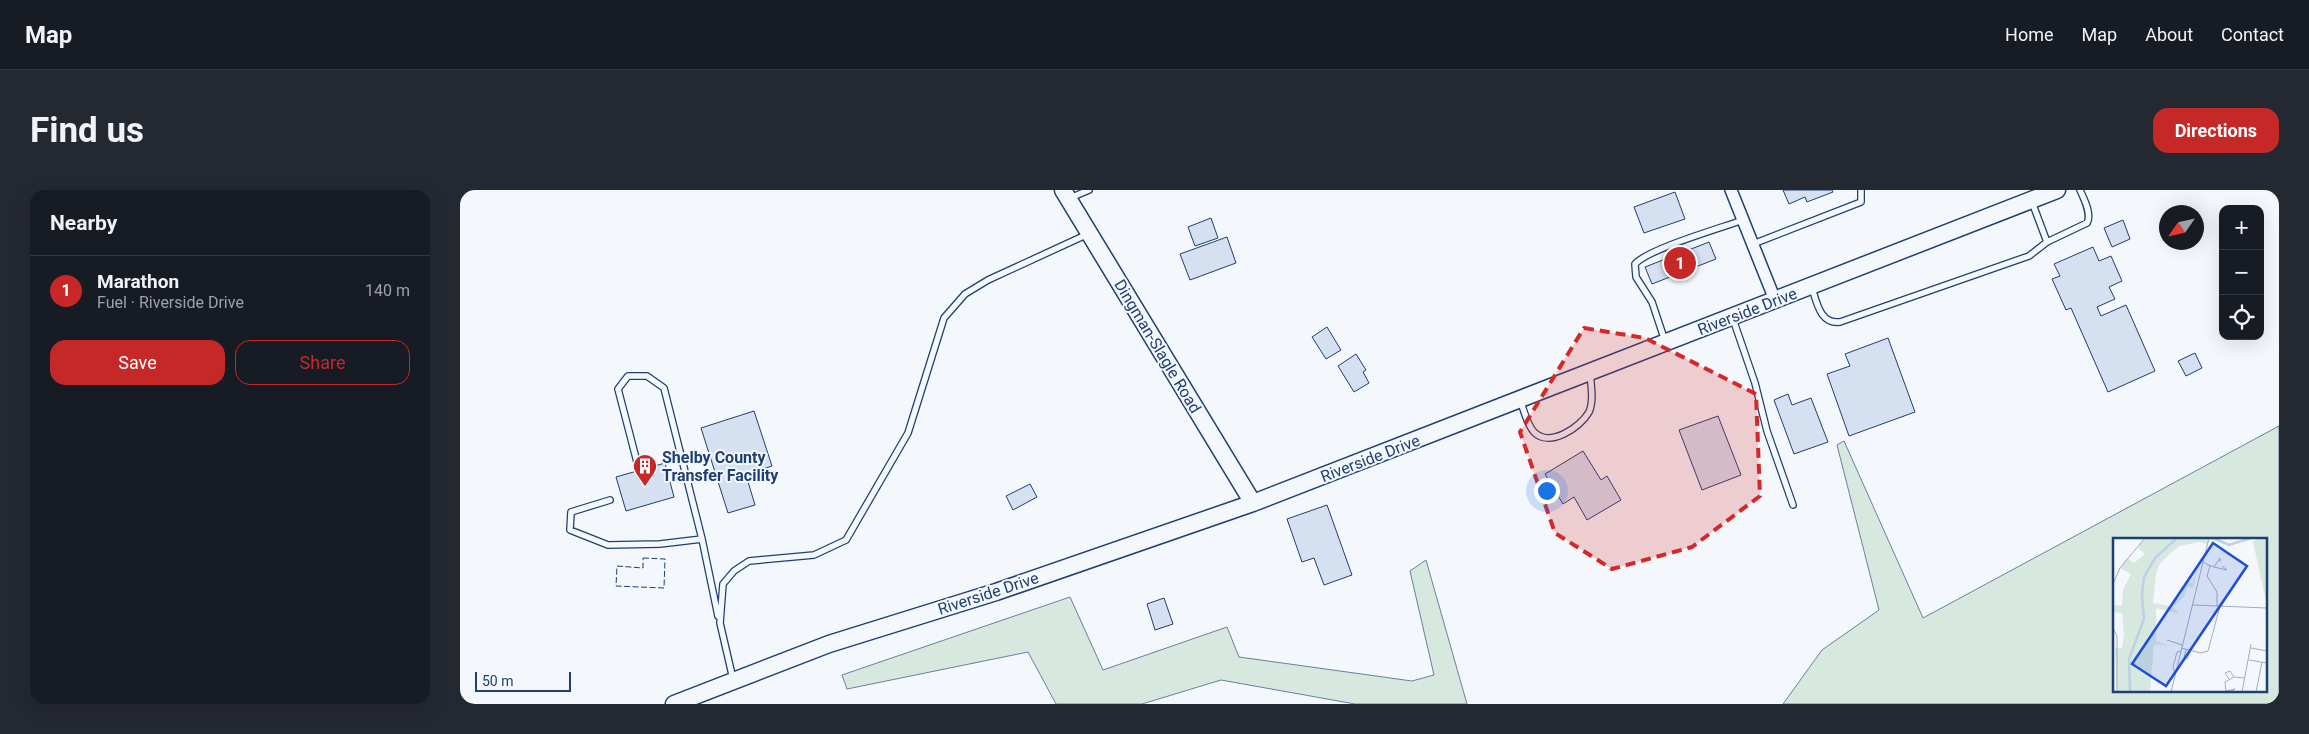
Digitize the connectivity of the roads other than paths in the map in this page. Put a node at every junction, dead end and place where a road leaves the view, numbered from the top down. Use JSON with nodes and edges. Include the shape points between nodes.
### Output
{"nodes":[{"id":1,"x":1089,"y":190,"type":"edge"},
{"id":2,"x":1731,"y":190,"type":"edge"},
{"id":3,"x":1861,"y":190,"type":"edge"},
{"id":4,"x":2057,"y":190,"type":"edge"},
{"id":5,"x":2080,"y":190,"type":"edge"},
{"id":6,"x":1066,"y":194,"type":"edge"},
{"id":7,"x":2031,"y":200,"type":"junction"},
{"id":8,"x":1743,"y":220,"type":"junction"},
{"id":9,"x":1090,"y":233,"type":"junction"},
{"id":10,"x":2047,"y":242,"type":"junction"},
{"id":11,"x":1753,"y":244,"type":"junction"},
{"id":12,"x":1811,"y":286,"type":"junction"},
{"id":13,"x":1775,"y":300,"type":"junction"},
{"id":14,"x":1732,"y":317,"type":"junction"},
{"id":15,"x":1666,"y":343,"type":"junction"},
{"id":16,"x":1590,"y":373,"type":"junction"},
{"id":17,"x":1520,"y":400,"type":"junction"},
{"id":18,"x":637,"y":462,"type":"dead end"},
{"id":19,"x":610,"y":500,"type":"dead end"},
{"id":20,"x":1253,"y":503,"type":"junction"},
{"id":21,"x":1793,"y":505,"type":"dead end"},
{"id":22,"x":702,"y":539,"type":"junction"},
{"id":23,"x":720,"y":623,"type":"junction"},
{"id":24,"x":733,"y":681,"type":"junction"},
{"id":25,"x":674,"y":704,"type":"edge"}],
"edges":[{"from":1,"to":6,"type":"lane"},
{"from":2,"to":8,"type":"street"},
{"from":3,"to":11,"type":"lane","via":[[1861,202]]},
{"from":4,"to":7,"type":"main road","name":"Riverside Drive"},
{"from":5,"to":10,"type":"lane","via":[[2090,219]]},
{"from":6,"to":9,"type":"main road","name":"Dingman-Slagle Road"},
{"from":7,"to":10,"type":"lane"},
{"from":7,"to":12,"type":"main road","name":"Riverside Drive"},
{"from":8,"to":11,"type":"street"},
{"from":8,"to":15,"type":"lane","via":[[1640,258],[1635,264],[1636,277],[1652,302]]},
{"from":9,"to":20,"type":"main road","name":"Dingman-Slagle Road"},
{"from":9,"to":23,"type":"lane","via":[[965,294],[944,318],[908,432],[846,540],[814,555],[749,561],[723,584]]},
{"from":10,"to":12,"type":"lane","via":[[2029,256],[1840,322],[1824,318]]},
{"from":11,"to":13,"type":"street"},
{"from":12,"to":13,"type":"main road","name":"Riverside Drive"},
{"from":13,"to":14,"type":"main road","name":"Riverside Drive"},
{"from":14,"to":15,"type":"main road","name":"Riverside Drive"},
{"from":14,"to":21,"type":"lane"},
{"from":15,"to":16,"type":"main road","name":"Riverside Drive"},
{"from":16,"to":17,"type":"main road","name":"Riverside Drive"},
{"from":16,"to":17,"type":"lane","via":[[1592,398],[1589,412],[1554,439],[1539,436],[1532,430]]},
{"from":17,"to":20,"type":"main road","name":"Riverside Drive"},
{"from":18,"to":22,"type":"lane","via":[[618,389],[628,376],[647,376],[664,388]]},
{"from":19,"to":22,"type":"lane","via":[[571,512],[570,530],[608,545]]},
{"from":20,"to":24,"type":"main road","name":"Riverside Drive","via":[[996,592],[829,644]]},
{"from":22,"to":23,"type":"lane"},
{"from":23,"to":24,"type":"lane"},
{"from":24,"to":25,"type":"main road","name":"Riverside Drive"}]}
